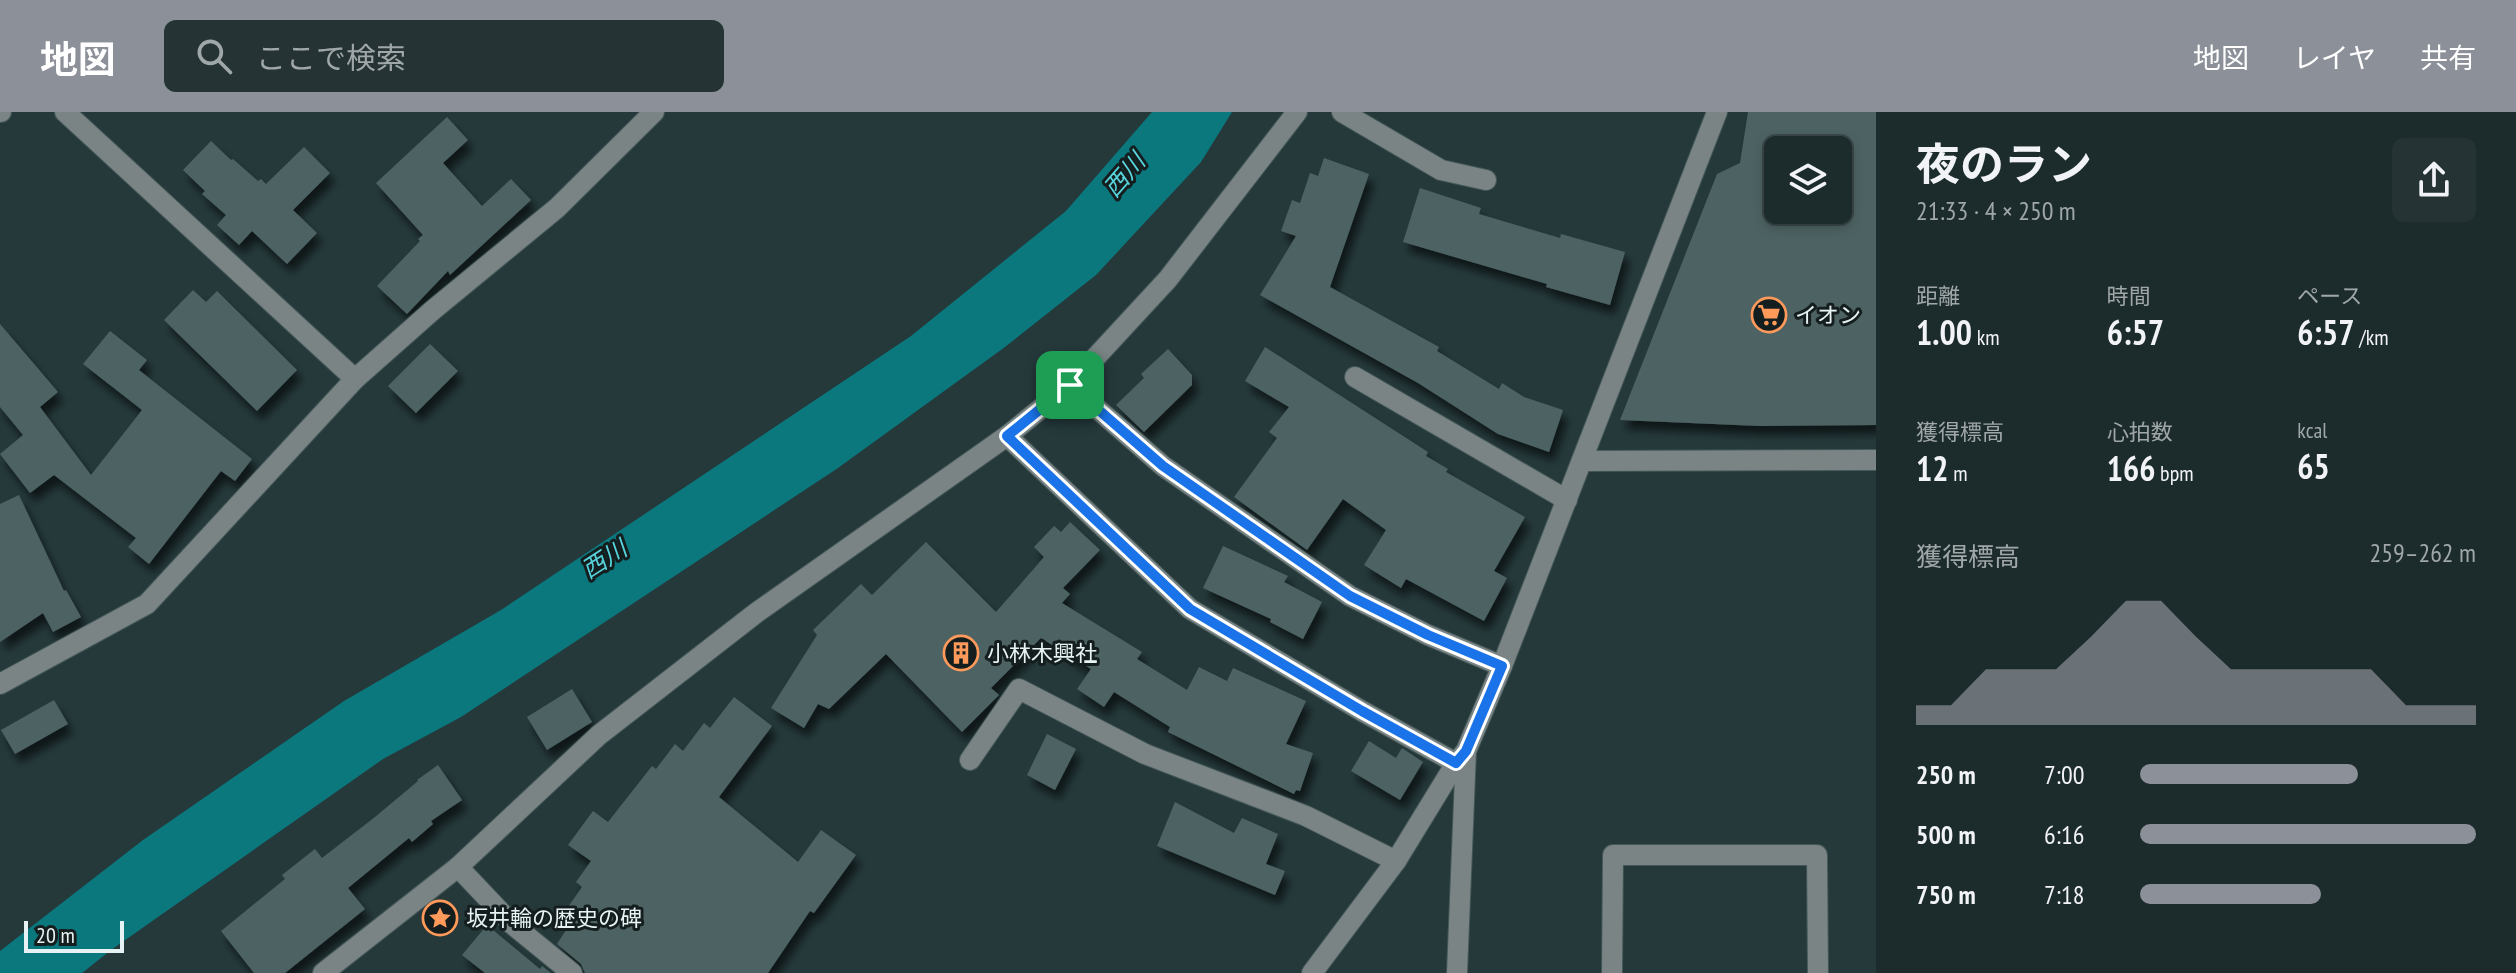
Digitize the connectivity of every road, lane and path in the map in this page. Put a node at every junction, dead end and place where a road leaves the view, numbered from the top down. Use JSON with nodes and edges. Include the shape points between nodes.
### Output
{"nodes":[{"id":1,"x":65,"y":112,"type":"edge"},
{"id":2,"x":654,"y":112,"type":"edge"},
{"id":3,"x":1297,"y":112,"type":"edge"},
{"id":4,"x":1342,"y":112,"type":"edge"},
{"id":5,"x":1717,"y":112,"type":"edge"},
{"id":6,"x":1486,"y":180,"type":"dead end"},
{"id":7,"x":1355,"y":377,"type":"dead end"},
{"id":8,"x":355,"y":379,"type":"junction"},
{"id":9,"x":1070,"y":385,"type":"junction"},
{"id":10,"x":1007,"y":436,"type":"junction"},
{"id":11,"x":1876,"y":460,"type":"edge"},
{"id":12,"x":1582,"y":461,"type":"junction"},
{"id":13,"x":1567,"y":500,"type":"junction"},
{"id":14,"x":1502,"y":666,"type":"junction"},
{"id":15,"x":0,"y":684,"type":"edge"},
{"id":16,"x":1461,"y":757,"type":"junction"},
{"id":17,"x":970,"y":760,"type":"dead end"},
{"id":18,"x":1396,"y":861,"type":"junction"},
{"id":19,"x":458,"y":867,"type":"junction"},
{"id":20,"x":323,"y":973,"type":"edge"},
{"id":21,"x":572,"y":973,"type":"edge"},
{"id":22,"x":1312,"y":973,"type":"edge"},
{"id":23,"x":1457,"y":973,"type":"edge"},
{"id":24,"x":1612,"y":973,"type":"edge"},
{"id":25,"x":1818,"y":973,"type":"edge"}],
"edges":[{"from":1,"to":8,"type":"street"},
{"from":2,"to":8,"type":"street","via":[[557,208]]},
{"from":3,"to":9,"type":"street","via":[[1168,279]]},
{"from":4,"to":6,"type":"street","via":[[1441,170]]},
{"from":5,"to":12,"type":"street"},
{"from":7,"to":13,"type":"street"},
{"from":8,"to":15,"type":"street","via":[[147,604]]},
{"from":9,"to":10,"type":"street"},
{"from":9,"to":14,"type":"street","via":[[1163,466],[1350,596]]},
{"from":10,"to":16,"type":"street","via":[[1190,609],[1362,711]]},
{"from":10,"to":19,"type":"street","via":[[756,613],[599,735]]},
{"from":11,"to":12,"type":"street"},
{"from":12,"to":13,"type":"street"},
{"from":13,"to":14,"type":"street"},
{"from":14,"to":16,"type":"street"},
{"from":16,"to":18,"type":"street"},
{"from":16,"to":23,"type":"street"},
{"from":17,"to":18,"type":"street","via":[[1019,689],[1145,754],[1306,816]]},
{"from":18,"to":22,"type":"street"},
{"from":19,"to":20,"type":"street"},
{"from":19,"to":21,"type":"street","via":[[512,924]]},
{"from":24,"to":25,"type":"street","via":[[1613,855],[1817,855]]}]}
